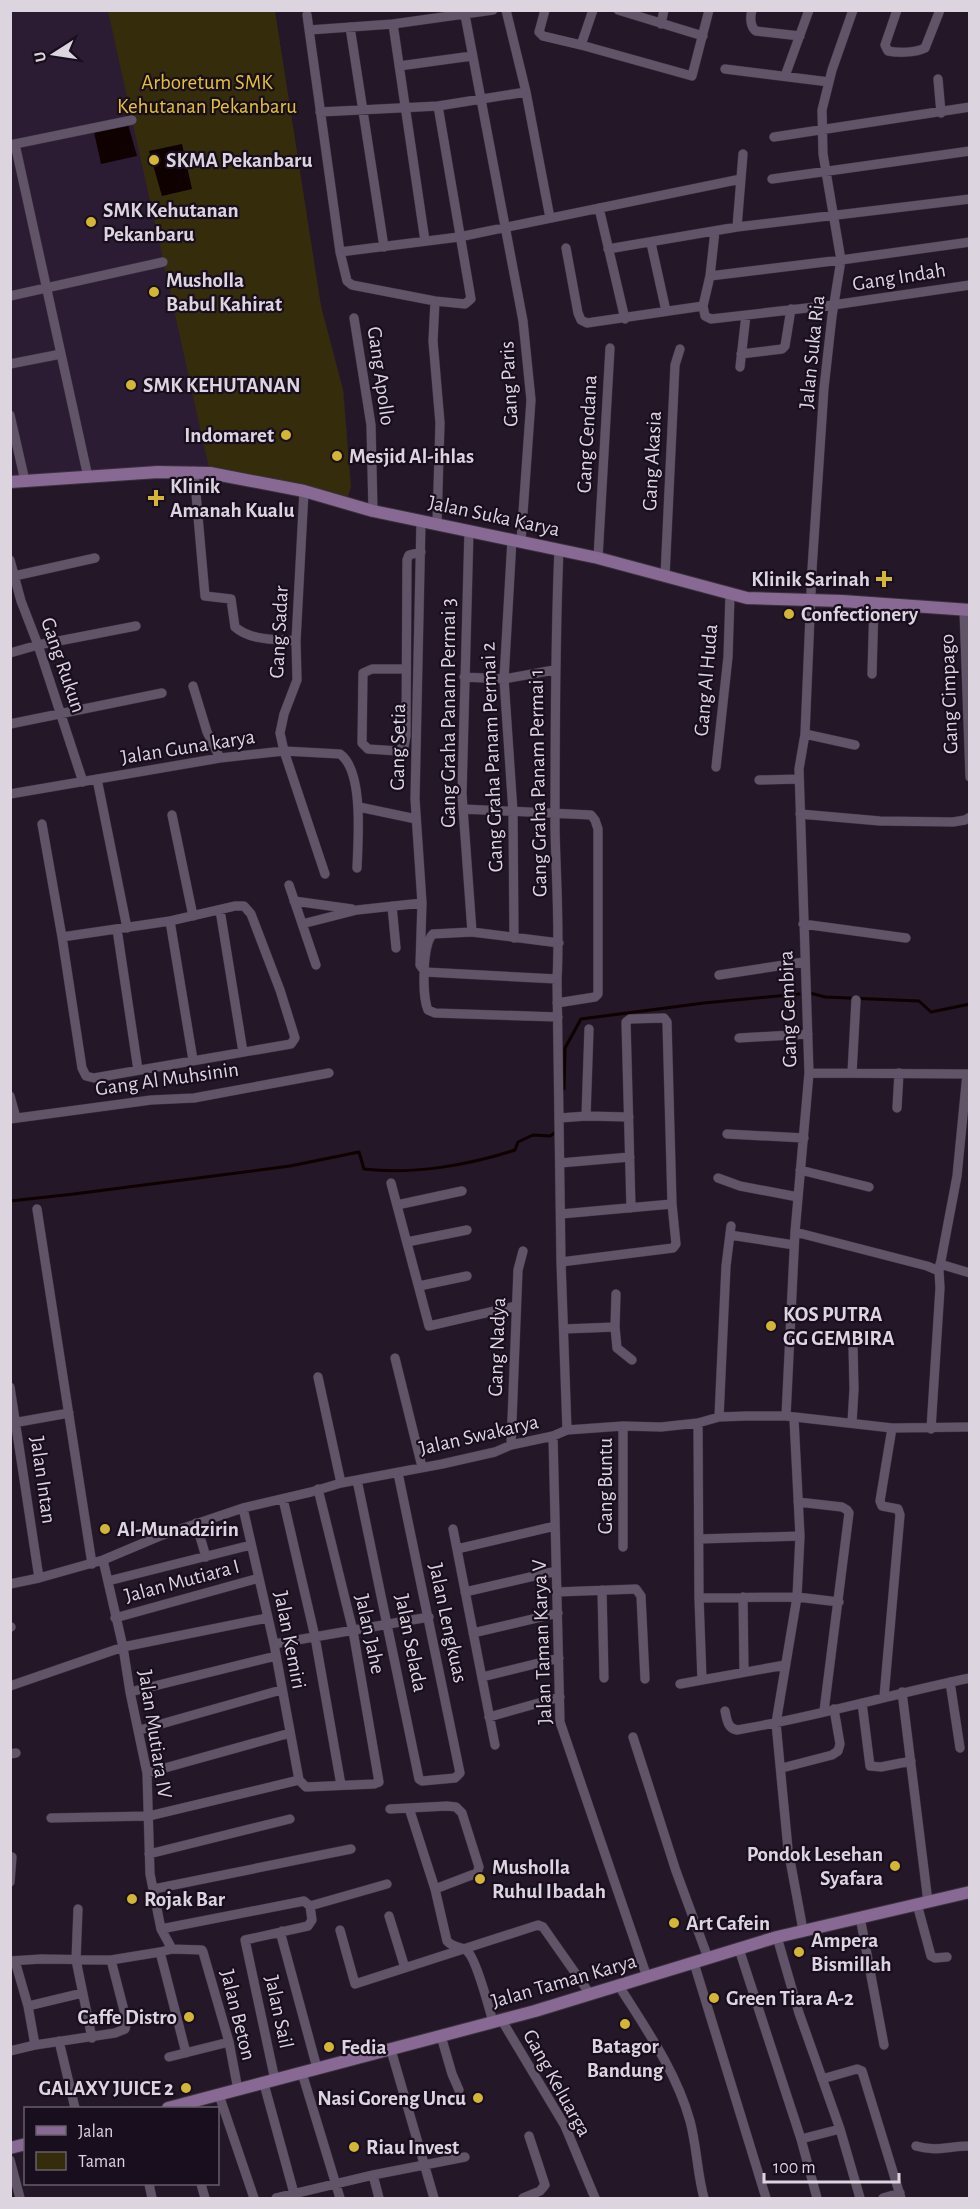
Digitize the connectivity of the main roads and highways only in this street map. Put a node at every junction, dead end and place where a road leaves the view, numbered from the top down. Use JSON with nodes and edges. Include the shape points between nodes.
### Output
{"nodes":[{"id":1,"x":10,"y":482,"type":"edge"},
{"id":2,"x":967,"y":610,"type":"edge"},
{"id":3,"x":969,"y":1892,"type":"edge"},
{"id":4,"x":182,"y":2107,"type":"edge"}],
"edges":[{"from":1,"to":2,"type":"main road","name":"Jalan Suka Karya","via":[[194,471],[304,491],[373,511],[598,558],[730,595]]},
{"from":3,"to":4,"type":"main road","name":"Jalan Taman Karya","via":[[777,1937],[497,2021]]}]}
